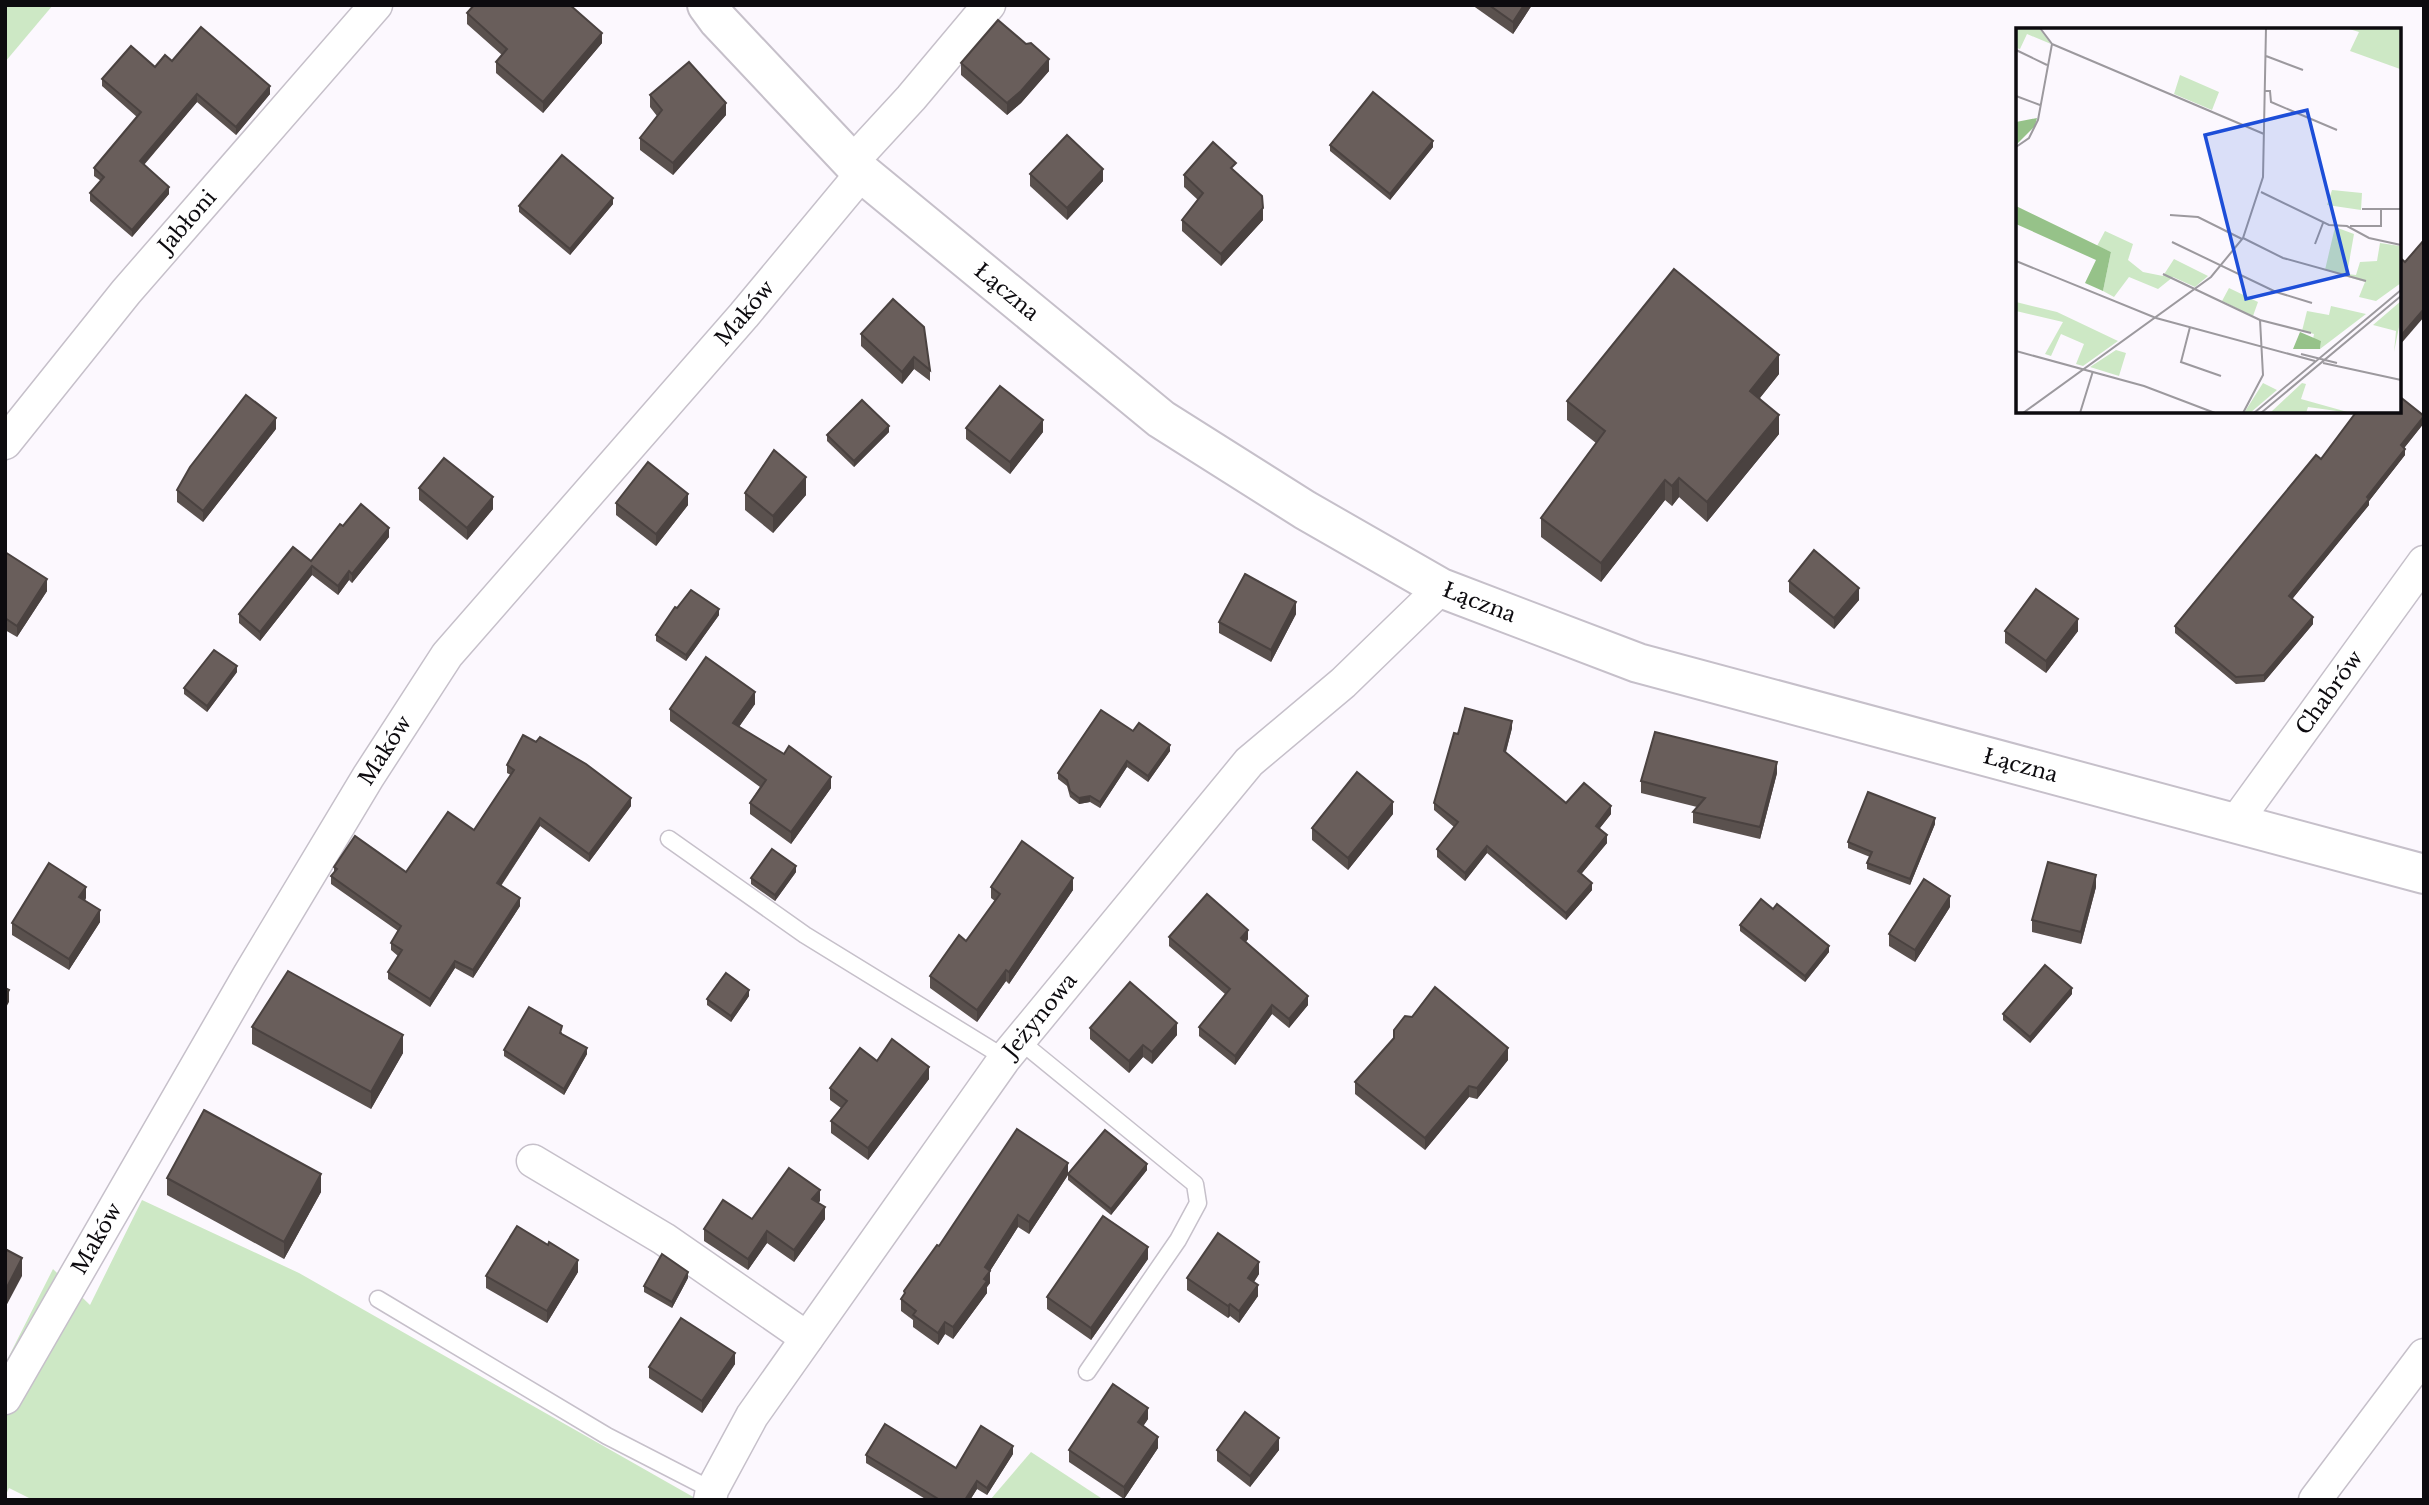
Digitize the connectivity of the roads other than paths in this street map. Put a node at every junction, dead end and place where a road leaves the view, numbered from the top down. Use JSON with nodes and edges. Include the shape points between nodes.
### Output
{"nodes":[{"id":1,"x":376,"y":5,"type":"edge"},
{"id":2,"x":707,"y":5,"type":"edge"},
{"id":3,"x":989,"y":5,"type":"edge"},
{"id":4,"x":857,"y":167,"type":"junction"},
{"id":5,"x":5,"y":443,"type":"edge"},
{"id":6,"x":2424,"y":562,"type":"edge"},
{"id":7,"x":1441,"y":588,"type":"junction"},
{"id":8,"x":2235,"y":823,"type":"junction"},
{"id":9,"x":669,"y":839,"type":"dead end"},
{"id":10,"x":2424,"y":874,"type":"edge"},
{"id":11,"x":1012,"y":1049,"type":"junction"},
{"id":12,"x":533,"y":1161,"type":"dead end"},
{"id":13,"x":378,"y":1299,"type":"dead end"},
{"id":14,"x":807,"y":1338,"type":"junction"},
{"id":15,"x":2424,"y":1355,"type":"edge"},
{"id":16,"x":1087,"y":1372,"type":"dead end"},
{"id":17,"x":5,"y":1398,"type":"edge"},
{"id":18,"x":711,"y":1495,"type":"edge"},
{"id":19,"x":2315,"y":1500,"type":"edge"}],
"edges":[{"from":1,"to":5,"type":"street","name":"Jabłoni","via":[[126,292]]},
{"from":2,"to":4,"type":"street","name":"Łączna"},
{"from":3,"to":4,"type":"street","name":"Maków"},
{"from":4,"to":7,"type":"street","name":"Łączna","via":[[1161,419],[1304,510]]},
{"from":4,"to":17,"type":"street","name":"Maków","via":[[744,315],[447,655],[249,975]]},
{"from":6,"to":8,"type":"street","name":"Chabrów"},
{"from":7,"to":8,"type":"street","name":"Łączna","via":[[1638,663]]},
{"from":7,"to":11,"type":"street","name":"Jeżynowa","via":[[1343,683],[1249,762]]},
{"from":8,"to":10,"type":"street","name":"Łączna"},
{"from":9,"to":11,"type":"lane","via":[[805,935]]},
{"from":11,"to":14,"type":"street","name":"Jeżynowa"},
{"from":11,"to":16,"type":"lane","via":[[1195,1184],[1198,1203],[1178,1240]]},
{"from":12,"to":14,"type":"street","via":[[664,1239]]},
{"from":13,"to":18,"type":"lane"},
{"from":14,"to":18,"type":"street","name":"Jeżynowa","via":[[752,1416]]},
{"from":15,"to":19,"type":"street"}]}
